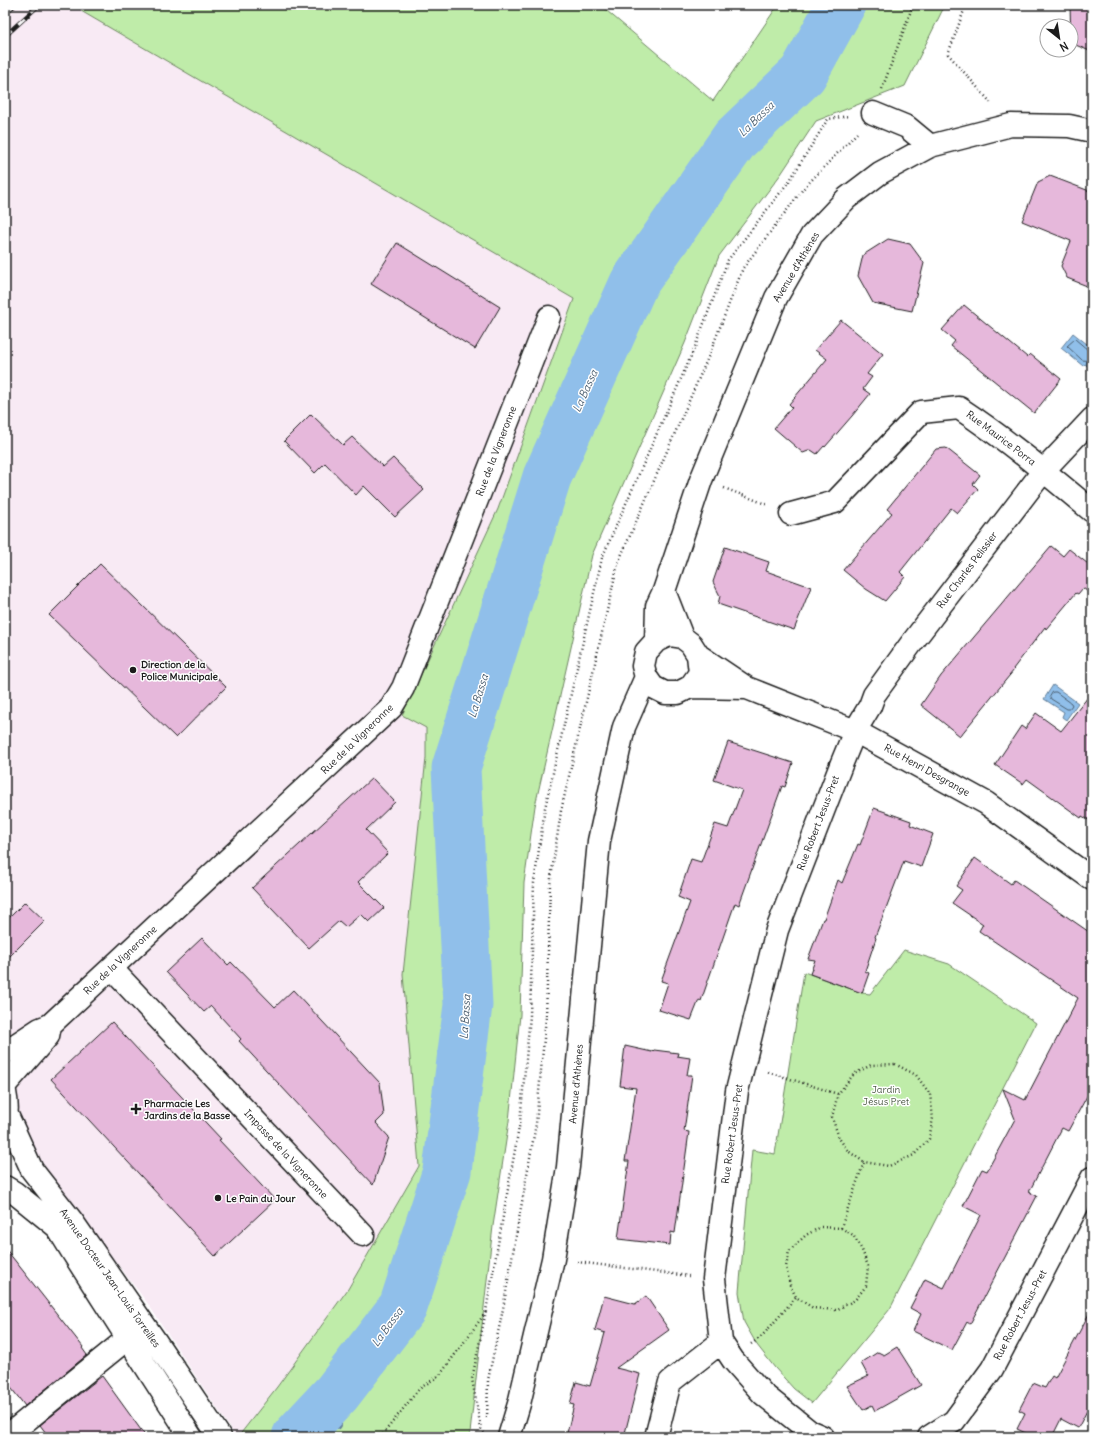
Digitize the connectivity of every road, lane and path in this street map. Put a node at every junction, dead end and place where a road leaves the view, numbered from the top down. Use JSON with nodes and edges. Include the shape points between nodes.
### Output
{"nodes":[{"id":1,"x":913,"y":5,"type":"edge"},
{"id":2,"x":966,"y":5,"type":"edge"},
{"id":3,"x":873,"y":113,"type":"joint"},
{"id":4,"x":1011,"y":125,"type":"junction"},
{"id":5,"x":1092,"y":131,"type":"edge"},
{"id":6,"x":930,"y":146,"type":"junction"},
{"id":7,"x":549,"y":317,"type":"dead end"},
{"id":8,"x":1092,"y":419,"type":"edge"},
{"id":9,"x":1044,"y":470,"type":"junction"},
{"id":10,"x":701,"y":480,"type":"junction"},
{"id":11,"x":1092,"y":511,"type":"edge"},
{"id":12,"x":790,"y":514,"type":"joint"},
{"id":13,"x":664,"y":591,"type":"junction"},
{"id":14,"x":682,"y":637,"type":"junction"},
{"id":15,"x":656,"y":641,"type":"junction"},
{"id":16,"x":698,"y":655,"type":"junction"},
{"id":17,"x":646,"y":677,"type":"junction"},
{"id":18,"x":690,"y":687,"type":"junction"},
{"id":19,"x":747,"y":688,"type":"junction"},
{"id":20,"x":665,"y":693,"type":"junction"},
{"id":21,"x":624,"y":727,"type":"junction"},
{"id":22,"x":855,"y":731,"type":"junction"},
{"id":23,"x":1092,"y":878,"type":"edge"},
{"id":24,"x":111,"y":968,"type":"junction"},
{"id":25,"x":50,"y":1025,"type":"junction"},
{"id":26,"x":5,"y":1052,"type":"edge"},
{"id":27,"x":761,"y":1070,"type":"dead end"},
{"id":28,"x":5,"y":1085,"type":"edge"},
{"id":29,"x":5,"y":1092,"type":"edge"},
{"id":30,"x":838,"y":1094,"type":"junction"},
{"id":31,"x":6,"y":1119,"type":"edge"},
{"id":32,"x":864,"y":1162,"type":"junction"},
{"id":33,"x":1092,"y":1178,"type":"edge"},
{"id":34,"x":5,"y":1187,"type":"edge"},
{"id":35,"x":841,"y":1228,"type":"junction"},
{"id":36,"x":363,"y":1235,"type":"dead end"},
{"id":37,"x":553,"y":1259,"type":"junction"},
{"id":38,"x":714,"y":1279,"type":"junction"},
{"id":39,"x":796,"y":1297,"type":"junction"},
{"id":40,"x":486,"y":1311,"type":"dead end"},
{"id":41,"x":128,"y":1338,"type":"junction"},
{"id":42,"x":721,"y":1342,"type":"junction"},
{"id":43,"x":733,"y":1360,"type":"junction"},
{"id":44,"x":6,"y":1437,"type":"edge"},
{"id":45,"x":191,"y":1437,"type":"edge"},
{"id":46,"x":220,"y":1437,"type":"edge"},
{"id":47,"x":375,"y":1437,"type":"edge"},
{"id":48,"x":509,"y":1437,"type":"edge"},
{"id":49,"x":656,"y":1437,"type":"edge"},
{"id":50,"x":823,"y":1437,"type":"edge"},
{"id":51,"x":929,"y":1437,"type":"edge"}],
"edges":[{"from":1,"to":3,"type":"path"},
{"from":2,"to":4,"type":"path","via":[[948,54]]},
{"from":3,"to":6,"type":"street","via":[[907,127]]},
{"from":4,"to":5,"type":"street","name":"Avenue d'Athènes","via":[[1069,126]]},
{"from":4,"to":6,"type":"street","name":"Avenue d'Athènes"},
{"from":6,"to":10,"type":"street","name":"Avenue d'Athènes","via":[[880,173],[847,198],[812,235],[776,298]]},
{"from":7,"to":24,"type":"street","name":"Rue de la Vigneronne","via":[[403,688],[391,708]]},
{"from":8,"to":9,"type":"street","name":"Rue Charles Pelissier"},
{"from":9,"to":11,"type":"street","name":"Rue Maurice Porra"},
{"from":9,"to":12,"type":"street","name":"Rue Maurice Porra","via":[[959,408],[921,412],[835,502]]},
{"from":9,"to":22,"type":"street","name":"Rue Charles Pelissier","via":[[874,695]]},
{"from":10,"to":12,"type":"path"},
{"from":10,"to":13,"type":"street","name":"Avenue d'Athènes"},
{"from":13,"to":14,"type":"street"},
{"from":13,"to":15,"type":"street","name":"Avenue d'Athènes","via":[[657,606]]},
{"from":14,"to":15,"type":"street","via":[[669,636]]},
{"from":14,"to":16,"type":"street","via":[[691,644]]},
{"from":15,"to":17,"type":"street","via":[[646,652],[643,666]]},
{"from":16,"to":18,"type":"street","via":[[700,673]]},
{"from":16,"to":19,"type":"street","name":"Rue Henri Desgrange"},
{"from":17,"to":20,"type":"street","via":[[653,687]]},
{"from":17,"to":21,"type":"street","name":"Avenue d'Athènes"},
{"from":18,"to":19,"type":"street","name":"Rue Henri Desgrange"},
{"from":18,"to":20,"type":"street","via":[[678,693]]},
{"from":19,"to":22,"type":"street","name":"Rue Henri Desgrange"},
{"from":20,"to":21,"type":"street"},
{"from":21,"to":37,"type":"street","name":"Avenue d'Athènes","via":[[600,841],[568,1167]]},
{"from":22,"to":23,"type":"street","name":"Rue Henri Desgrange","via":[[986,802]]},
{"from":22,"to":38,"type":"street","name":"Rue Robert Jesus-Pret","via":[[777,930],[737,1091]]},
{"from":24,"to":25,"type":"street","name":"Rue de la Vigneronne"},
{"from":24,"to":36,"type":"street","name":"Impasse de la Vigneronne"},
{"from":25,"to":26,"type":"street","name":"Rue de la Vigneronne"},
{"from":25,"to":28,"type":"street","name":"Rue de la Vigneronne","via":[[48,1036]]},
{"from":27,"to":30,"type":"path"},
{"from":29,"to":31,"type":"street"},
{"from":30,"to":32,"type":"path","via":[[832,1117],[838,1138],[848,1151]]},
{"from":30,"to":32,"type":"path","via":[[854,1074],[871,1065],[895,1064],[916,1075],[930,1094],[933,1118],[929,1139],[914,1155],[889,1166]]},
{"from":31,"to":46,"type":"street","name":"Avenue Docteur Jean-Louis Torreilles","via":[[32,1170],[72,1221]]},
{"from":32,"to":35,"type":"path"},
{"from":33,"to":51,"type":"street","name":"Rue Robert Jesus-Pret","via":[[992,1369],[954,1421]]},
{"from":34,"to":41,"type":"street","name":"Avenue Docteur Jean-Louis Torreilles","via":[[57,1227]]},
{"from":35,"to":39,"type":"path","via":[[821,1227],[806,1235],[789,1251],[786,1267]]},
{"from":35,"to":39,"type":"path","via":[[853,1235],[862,1250],[868,1266],[866,1286],[855,1300],[836,1310],[813,1308]]},
{"from":37,"to":38,"type":"path"},
{"from":37,"to":48,"type":"street","name":"Avenue d'Athènes"},
{"from":38,"to":42,"type":"street","name":"Rue Robert Jesus-Pret"},
{"from":39,"to":43,"type":"path","via":[[762,1336]]},
{"from":40,"to":47,"type":"path","via":[[440,1375],[419,1389],[383,1434]]},
{"from":41,"to":44,"type":"street"},
{"from":41,"to":45,"type":"street","name":"Avenue Docteur Jean-Louis Torreilles"},
{"from":42,"to":43,"type":"street","name":"Rue Robert Jesus-Pret"},
{"from":42,"to":49,"type":"street","via":[[670,1382]]},
{"from":43,"to":50,"type":"street","name":"Rue Robert Jesus-Pret","via":[[763,1394],[809,1431]]}]}
